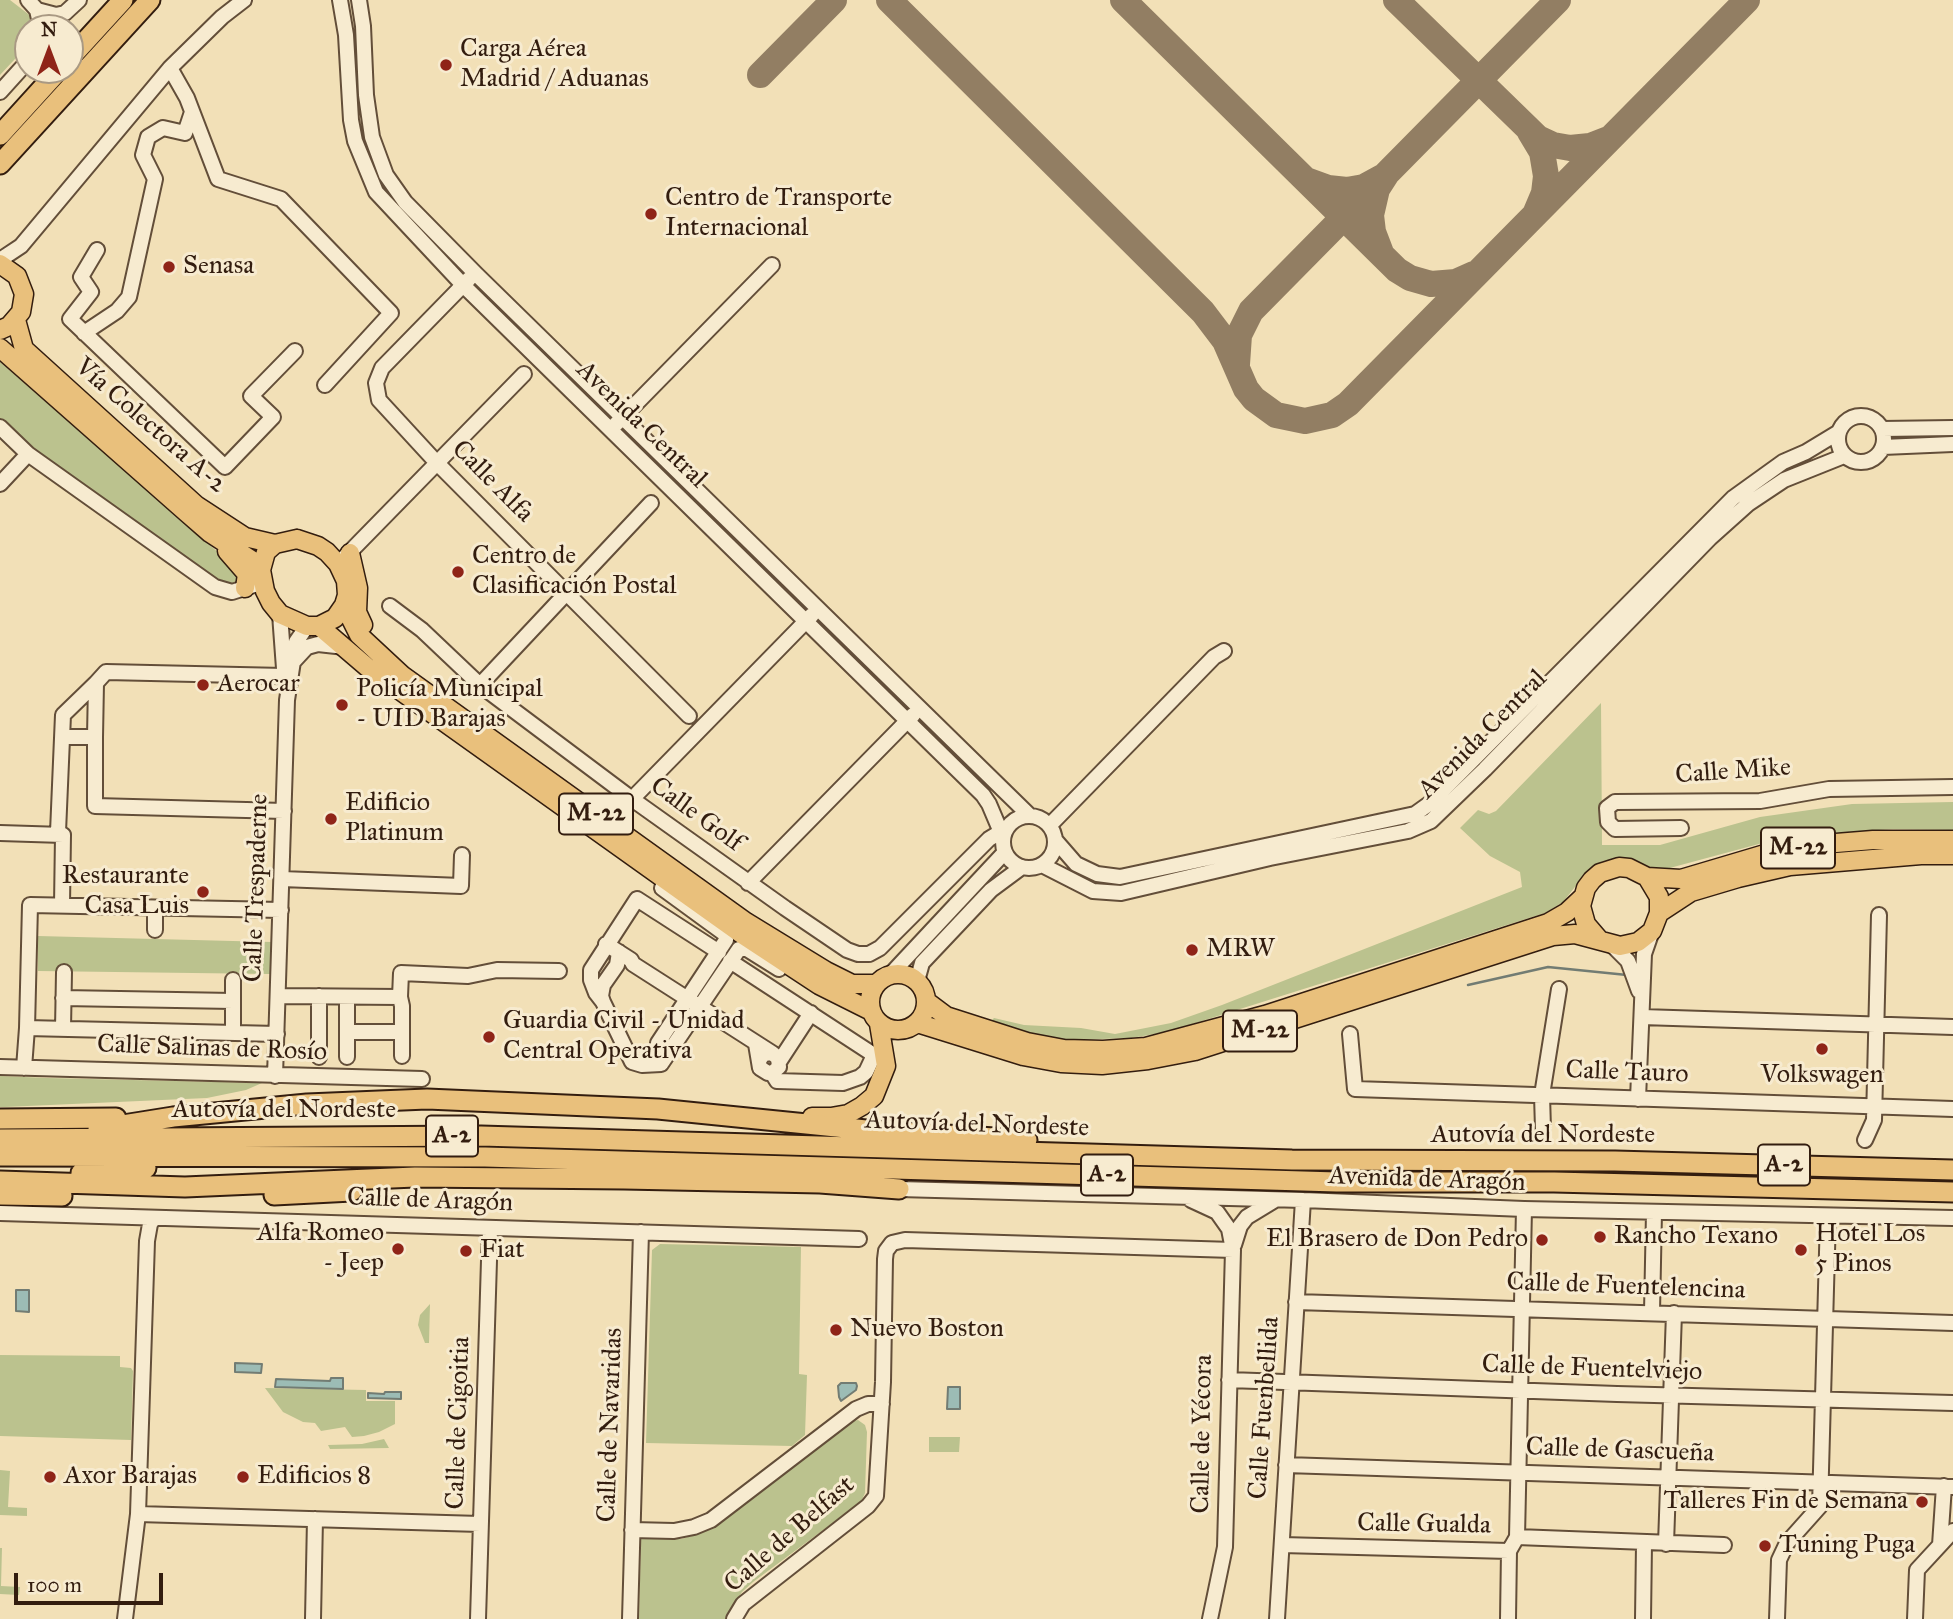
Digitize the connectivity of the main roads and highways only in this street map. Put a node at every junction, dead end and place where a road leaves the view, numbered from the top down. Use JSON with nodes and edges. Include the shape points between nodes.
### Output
{"nodes":[{"id":1,"x":123,"y":0,"type":"edge"},
{"id":2,"x":150,"y":0,"type":"edge"},
{"id":3,"x":84,"y":43,"type":"edge"},
{"id":4,"x":47,"y":84,"type":"edge"},
{"id":5,"x":0,"y":135,"type":"edge"},
{"id":6,"x":0,"y":164,"type":"edge"},
{"id":7,"x":0,"y":262,"type":"edge"},
{"id":8,"x":16,"y":320,"type":"junction"},
{"id":9,"x":0,"y":330,"type":"edge"},
{"id":10,"x":0,"y":348,"type":"edge"},
{"id":11,"x":275,"y":544,"type":"junction"},
{"id":12,"x":344,"y":559,"type":"junction"},
{"id":13,"x":256,"y":580,"type":"junction"},
{"id":14,"x":344,"y":605,"type":"junction"},
{"id":15,"x":313,"y":626,"type":"junction"},
{"id":16,"x":402,"y":675,"type":"junction"},
{"id":17,"x":1953,"y":840,"type":"edge"},
{"id":18,"x":1953,"y":855,"type":"edge"},
{"id":19,"x":1647,"y":877,"type":"junction"},
{"id":20,"x":1583,"y":897,"type":"junction"},
{"id":21,"x":1659,"y":913,"type":"junction"},
{"id":22,"x":1604,"y":941,"type":"junction"},
{"id":23,"x":883,"y":979,"type":"junction"},
{"id":24,"x":926,"y":1001,"type":"junction"},
{"id":25,"x":875,"y":1018,"type":"junction"},
{"id":26,"x":917,"y":1023,"type":"junction"},
{"id":27,"x":704,"y":1114,"type":"junction"},
{"id":28,"x":173,"y":1117,"type":"junction"},
{"id":29,"x":0,"y":1119,"type":"edge"},
{"id":30,"x":0,"y":1139,"type":"edge"},
{"id":31,"x":34,"y":1139,"type":"junction"},
{"id":32,"x":826,"y":1147,"type":"junction"},
{"id":33,"x":1290,"y":1152,"type":"junction"},
{"id":34,"x":0,"y":1156,"type":"edge"},
{"id":35,"x":261,"y":1156,"type":"junction"},
{"id":36,"x":1615,"y":1161,"type":"junction"},
{"id":37,"x":1953,"y":1170,"type":"edge"},
{"id":38,"x":0,"y":1178,"type":"edge"},
{"id":39,"x":1953,"y":1192,"type":"edge"},
{"id":40,"x":0,"y":1195,"type":"edge"}],
"edges":[{"from":1,"to":3,"type":"highway"},
{"from":2,"to":6,"type":"highway"},
{"from":4,"to":5,"type":"highway"},
{"from":7,"to":8,"type":"main road","via":[[18,276],[24,294]]},
{"from":8,"to":9,"type":"main road"},
{"from":8,"to":11,"type":"main road","name":"Vía Colectora A-2","via":[[24,349],[196,505],[245,537]]},
{"from":10,"to":13,"type":"main road","name":"Vía Colectora A-2","via":[[210,533],[246,555]]},
{"from":11,"to":12,"type":"main road","via":[[297,539]]},
{"from":11,"to":13,"type":"main road","via":[[266,552]]},
{"from":12,"to":14,"type":"main road"},
{"from":12,"to":16,"type":"main road","via":[[358,588],[360,621]]},
{"from":13,"to":15,"type":"main road","via":[[280,614]]},
{"from":14,"to":15,"type":"main road","via":[[335,618]]},
{"from":14,"to":16,"type":"main road","number":"M-22","via":[[359,635]]},
{"from":15,"to":25,"type":"main road","number":"M-22","via":[[740,933]]},
{"from":16,"to":23,"type":"main road","number":"M-22","via":[[747,922],[852,984]]},
{"from":17,"to":19,"type":"main road","number":"M-22","via":[[1873,840],[1782,849],[1681,879]]},
{"from":18,"to":21,"type":"main road","number":"M-22","via":[[1790,866],[1691,892]]},
{"from":19,"to":20,"type":"main road","number":"M-22","via":[[1629,868],[1609,869],[1592,880]]},
{"from":19,"to":21,"type":"main road","via":[[1659,897]]},
{"from":20,"to":22,"type":"main road","via":[[1586,924]]},
{"from":20,"to":24,"type":"main road","number":"M-22","via":[[1548,923],[1265,1015],[1146,1047],[1063,1049],[1027,1042],[946,1016]]},
{"from":21,"to":22,"type":"main road","number":"M-22","via":[[1652,931],[1637,942],[1620,946]]},
{"from":22,"to":26,"type":"main road","number":"M-22","via":[[1575,934],[1553,936],[1269,1029],[1148,1060],[1061,1063]]},
{"from":23,"to":24,"type":"main road","via":[[909,976],[917,981]]},
{"from":23,"to":25,"type":"main road","via":[[871,992]]},
{"from":24,"to":26,"type":"main road"},
{"from":25,"to":26,"type":"main road","via":[[896,1030]]},
{"from":25,"to":27,"type":"main road","via":[[886,1066],[874,1096],[848,1114],[831,1118]]},
{"from":27,"to":28,"type":"highway","via":[[427,1099]]},
{"from":27,"to":33,"type":"highway","via":[[953,1136]]},
{"from":28,"to":29,"type":"highway"},
{"from":28,"to":31,"type":"highway"},
{"from":30,"to":31,"type":"highway","name":"Autovía del Nordeste","number":"A-2"},
{"from":31,"to":32,"type":"highway","name":"Autovía del Nordeste","number":"A-2","via":[[481,1136]]},
{"from":32,"to":33,"type":"highway","via":[[845,1141],[878,1141]]},
{"from":32,"to":36,"type":"highway","name":"Autovía del Nordeste","number":"A-2","via":[[1292,1160]]},
{"from":33,"to":36,"type":"highway","via":[[1584,1156]]},
{"from":34,"to":35,"type":"highway","name":"Autovía del Nordeste","number":"A-2"},
{"from":35,"to":38,"type":"highway","via":[[188,1167]]},
{"from":35,"to":39,"type":"highway","name":"Autovía del Nordeste","number":"A-2","via":[[485,1157],[1337,1182]]},
{"from":36,"to":37,"type":"highway","name":"Autovía del Nordeste","number":"A-2"},
{"from":38,"to":40,"type":"highway","via":[[185,1187],[415,1177],[820,1183],[899,1189],[544,1183],[236,1196]]}]}
